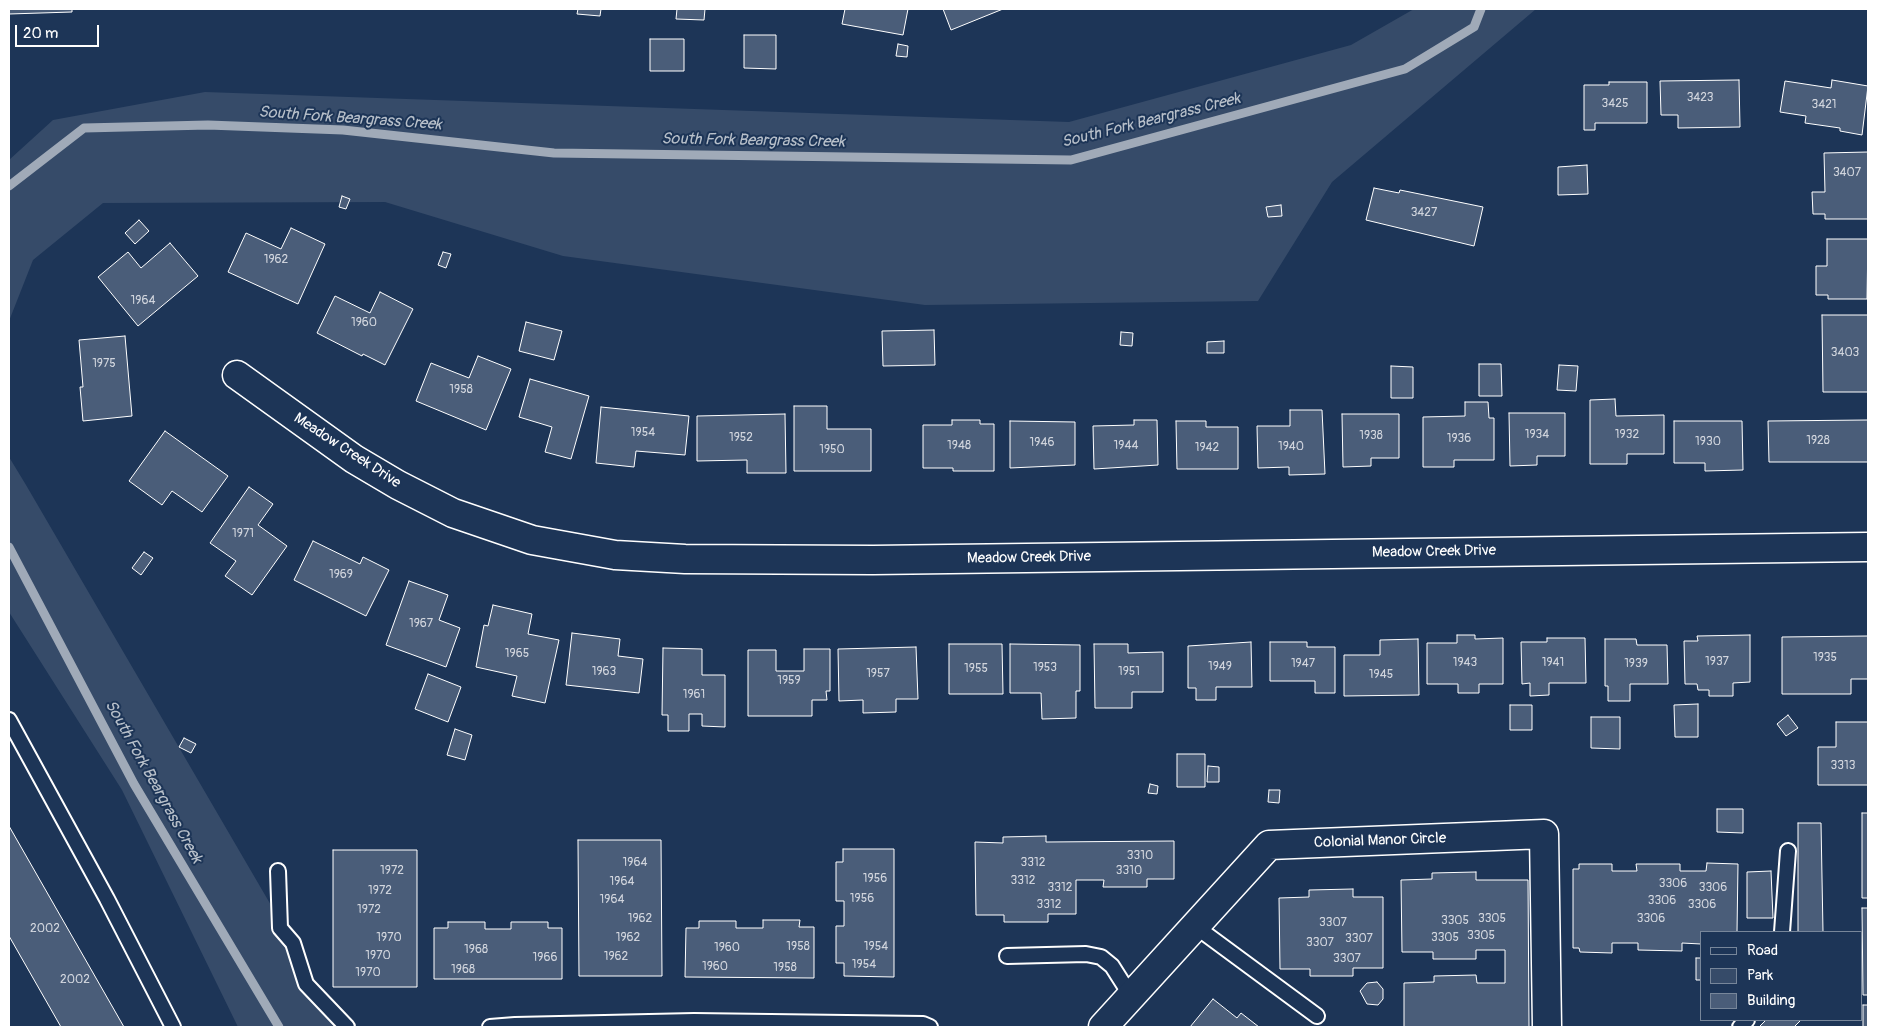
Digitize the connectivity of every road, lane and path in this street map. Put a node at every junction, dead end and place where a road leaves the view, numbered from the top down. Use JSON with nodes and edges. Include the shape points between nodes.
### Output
{"nodes":[{"id":1,"x":237,"y":375,"type":"dead end"},
{"id":2,"x":1868,"y":547,"type":"edge"},
{"id":3,"x":9,"y":720,"type":"edge"},
{"id":4,"x":1788,"y":851,"type":"dead end"},
{"id":5,"x":278,"y":871,"type":"dead end"},
{"id":6,"x":1195,"y":926,"type":"junction"},
{"id":7,"x":1782,"y":931,"type":"edge"},
{"id":8,"x":1007,"y":956,"type":"dead end"},
{"id":9,"x":1132,"y":996,"type":"junction"},
{"id":10,"x":1317,"y":1016,"type":"dead end"},
{"id":11,"x":173,"y":1027,"type":"edge"},
{"id":12,"x":347,"y":1027,"type":"edge"},
{"id":13,"x":490,"y":1027,"type":"edge"},
{"id":14,"x":930,"y":1027,"type":"edge"},
{"id":15,"x":1103,"y":1027,"type":"edge"},
{"id":16,"x":1547,"y":1027,"type":"edge"}],
"edges":[{"from":1,"to":2,"type":"street","name":"Meadow Creek Drive","via":[[354,459],[453,513],[532,540],[614,555],[685,559],[873,560]]},
{"from":3,"to":11,"type":"lane"},
{"from":4,"to":7,"type":"lane"},
{"from":5,"to":12,"type":"lane","via":[[280,928],[293,943],[306,984]]},
{"from":6,"to":9,"type":"street","name":"Colonial Manor Circle"},
{"from":6,"to":10,"type":"lane"},
{"from":6,"to":16,"type":"street","name":"Colonial Manor Circle","via":[[1269,845],[1544,834]]},
{"from":8,"to":9,"type":"lane","via":[[1086,954],[1101,957],[1112,966]]},
{"from":9,"to":15,"type":"street","name":"Colonial Manor Circle"},
{"from":13,"to":14,"type":"lane","via":[[694,1022],[923,1024]]}]}
